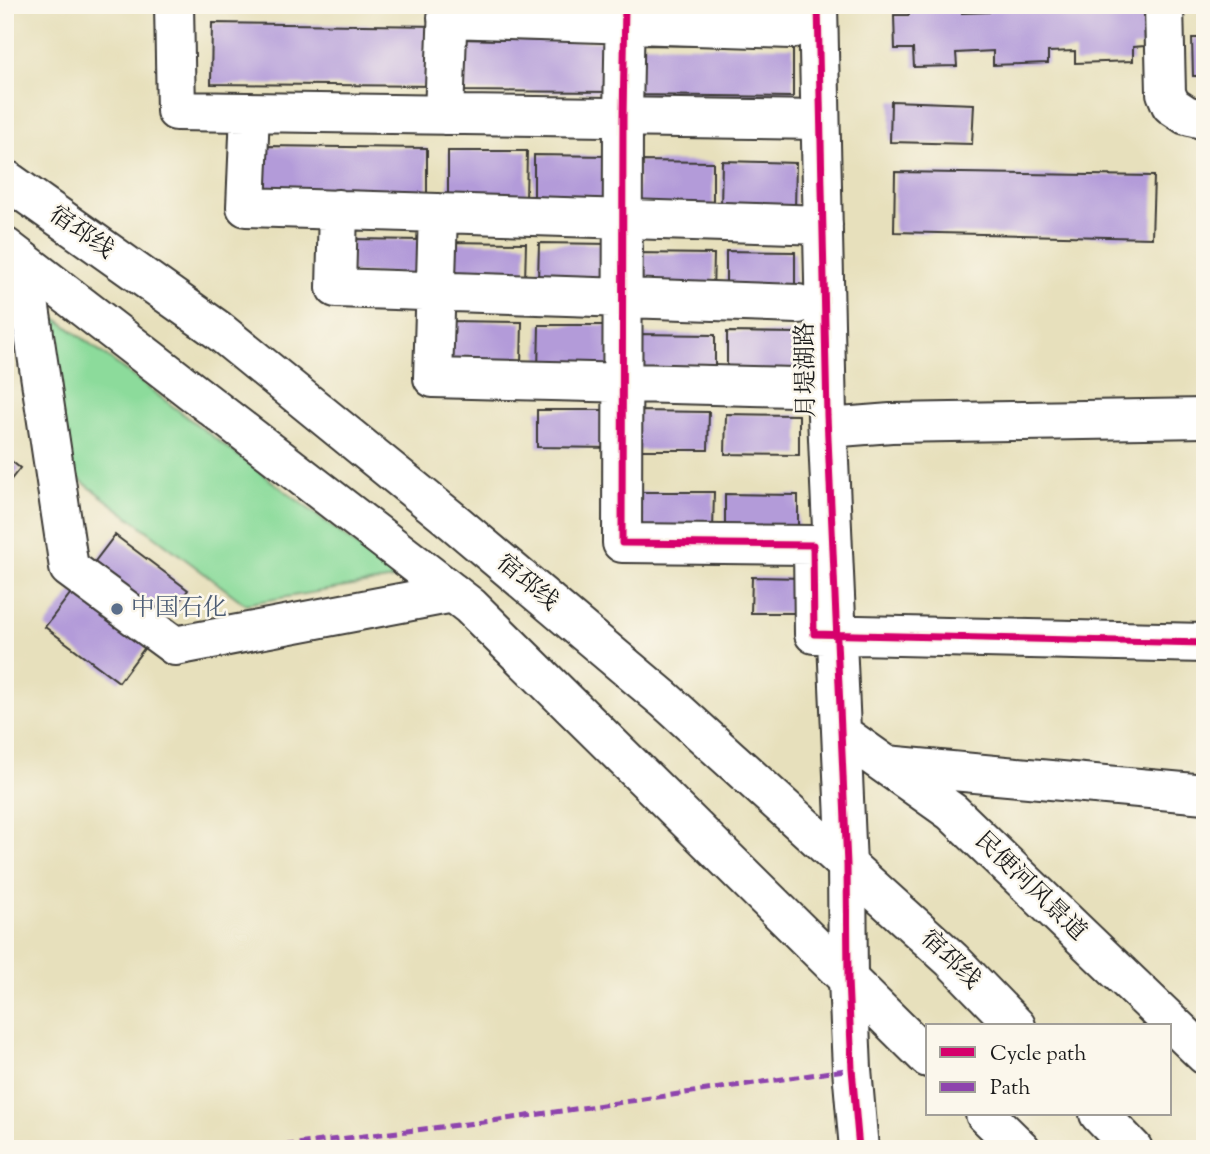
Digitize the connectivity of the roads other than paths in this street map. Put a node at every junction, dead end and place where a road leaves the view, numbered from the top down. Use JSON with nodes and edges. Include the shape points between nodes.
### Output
{"nodes":[{"id":1,"x":174,"y":5,"type":"edge"},
{"id":2,"x":1164,"y":5,"type":"edge"},
{"id":3,"x":447,"y":12,"type":"edge"},
{"id":4,"x":625,"y":14,"type":"edge"},
{"id":5,"x":805,"y":17,"type":"edge"},
{"id":6,"x":250,"y":112,"type":"junction"},
{"id":7,"x":444,"y":115,"type":"junction"},
{"id":8,"x":623,"y":117,"type":"junction"},
{"id":9,"x":820,"y":120,"type":"junction"},
{"id":10,"x":1205,"y":120,"type":"edge"},
{"id":11,"x":5,"y":179,"type":"edge"},
{"id":12,"x":338,"y":209,"type":"junction"},
{"id":13,"x":438,"y":213,"type":"junction"},
{"id":14,"x":623,"y":219,"type":"junction"},
{"id":15,"x":823,"y":225,"type":"junction"},
{"id":16,"x":14,"y":254,"type":"edge"},
{"id":17,"x":435,"y":292,"type":"junction"},
{"id":18,"x":623,"y":298,"type":"junction"},
{"id":19,"x":798,"y":304,"type":"dead end"},
{"id":20,"x":21,"y":336,"type":"edge"},
{"id":21,"x":622,"y":383,"type":"junction"},
{"id":22,"x":794,"y":387,"type":"dead end"},
{"id":23,"x":1205,"y":418,"type":"edge"},
{"id":24,"x":828,"y":428,"type":"junction"},
{"id":25,"x":453,"y":593,"type":"junction"},
{"id":26,"x":836,"y":635,"type":"junction"},
{"id":27,"x":1205,"y":643,"type":"edge"},
{"id":28,"x":842,"y":734,"type":"junction"},
{"id":29,"x":886,"y":765,"type":"junction"},
{"id":30,"x":1205,"y":794,"type":"edge"},
{"id":31,"x":847,"y":865,"type":"junction"},
{"id":32,"x":848,"y":979,"type":"junction"},
{"id":33,"x":1014,"y":1024,"type":"edge"},
{"id":34,"x":1205,"y":1055,"type":"edge"},
{"id":35,"x":926,"y":1056,"type":"edge"},
{"id":36,"x":987,"y":1116,"type":"edge"},
{"id":37,"x":1101,"y":1116,"type":"edge"},
{"id":38,"x":859,"y":1149,"type":"edge"},
{"id":39,"x":1021,"y":1149,"type":"edge"},
{"id":40,"x":1133,"y":1149,"type":"edge"}],
"edges":[{"from":1,"to":6,"type":"street","via":[[176,111]]},
{"from":2,"to":10,"type":"street","via":[[1166,93],[1171,105]]},
{"from":3,"to":4,"type":"street"},
{"from":3,"to":7,"type":"street"},
{"from":4,"to":5,"type":"street"},
{"from":4,"to":8,"type":"street"},
{"from":5,"to":9,"type":"street","name":"月堤湖路"},
{"from":6,"to":7,"type":"street"},
{"from":6,"to":12,"type":"street","via":[[246,206]]},
{"from":7,"to":8,"type":"street"},
{"from":8,"to":9,"type":"street"},
{"from":8,"to":14,"type":"street"},
{"from":9,"to":15,"type":"street","name":"月堤湖路"},
{"from":11,"to":31,"type":"street","name":"宿邳线","via":[[218,330],[454,522],[665,700]]},
{"from":12,"to":13,"type":"street"},
{"from":12,"to":17,"type":"street","via":[[336,288]]},
{"from":13,"to":14,"type":"street"},
{"from":13,"to":17,"type":"street"},
{"from":14,"to":15,"type":"street"},
{"from":14,"to":18,"type":"street"},
{"from":15,"to":24,"type":"street","name":"月堤湖路"},
{"from":16,"to":20,"type":"street"},
{"from":16,"to":25,"type":"street"},
{"from":17,"to":18,"type":"street"},
{"from":17,"to":21,"type":"street","via":[[433,377]]},
{"from":18,"to":19,"type":"street"},
{"from":18,"to":21,"type":"street"},
{"from":20,"to":25,"type":"street","via":[[69,568],[174,646]]},
{"from":21,"to":22,"type":"street"},
{"from":21,"to":26,"type":"street","via":[[622,543],[813,545],[814,634]]},
{"from":23,"to":24,"type":"street"},
{"from":24,"to":26,"type":"street","name":"月堤湖路"},
{"from":25,"to":32,"type":"street"},
{"from":26,"to":27,"type":"street"},
{"from":26,"to":28,"type":"street","name":"月堤湖路"},
{"from":28,"to":29,"type":"street","name":"民便河风景道"},
{"from":28,"to":31,"type":"street","name":"月堤湖路"},
{"from":29,"to":30,"type":"street"},
{"from":29,"to":34,"type":"street","name":"民便河风景道","via":[[952,812]]},
{"from":31,"to":32,"type":"street","name":"月堤湖路"},
{"from":31,"to":33,"type":"street","name":"宿邳线","via":[[952,960]]},
{"from":32,"to":35,"type":"street"},
{"from":32,"to":38,"type":"street","name":"月堤湖路"},
{"from":36,"to":39,"type":"street"},
{"from":37,"to":40,"type":"street"}]}
